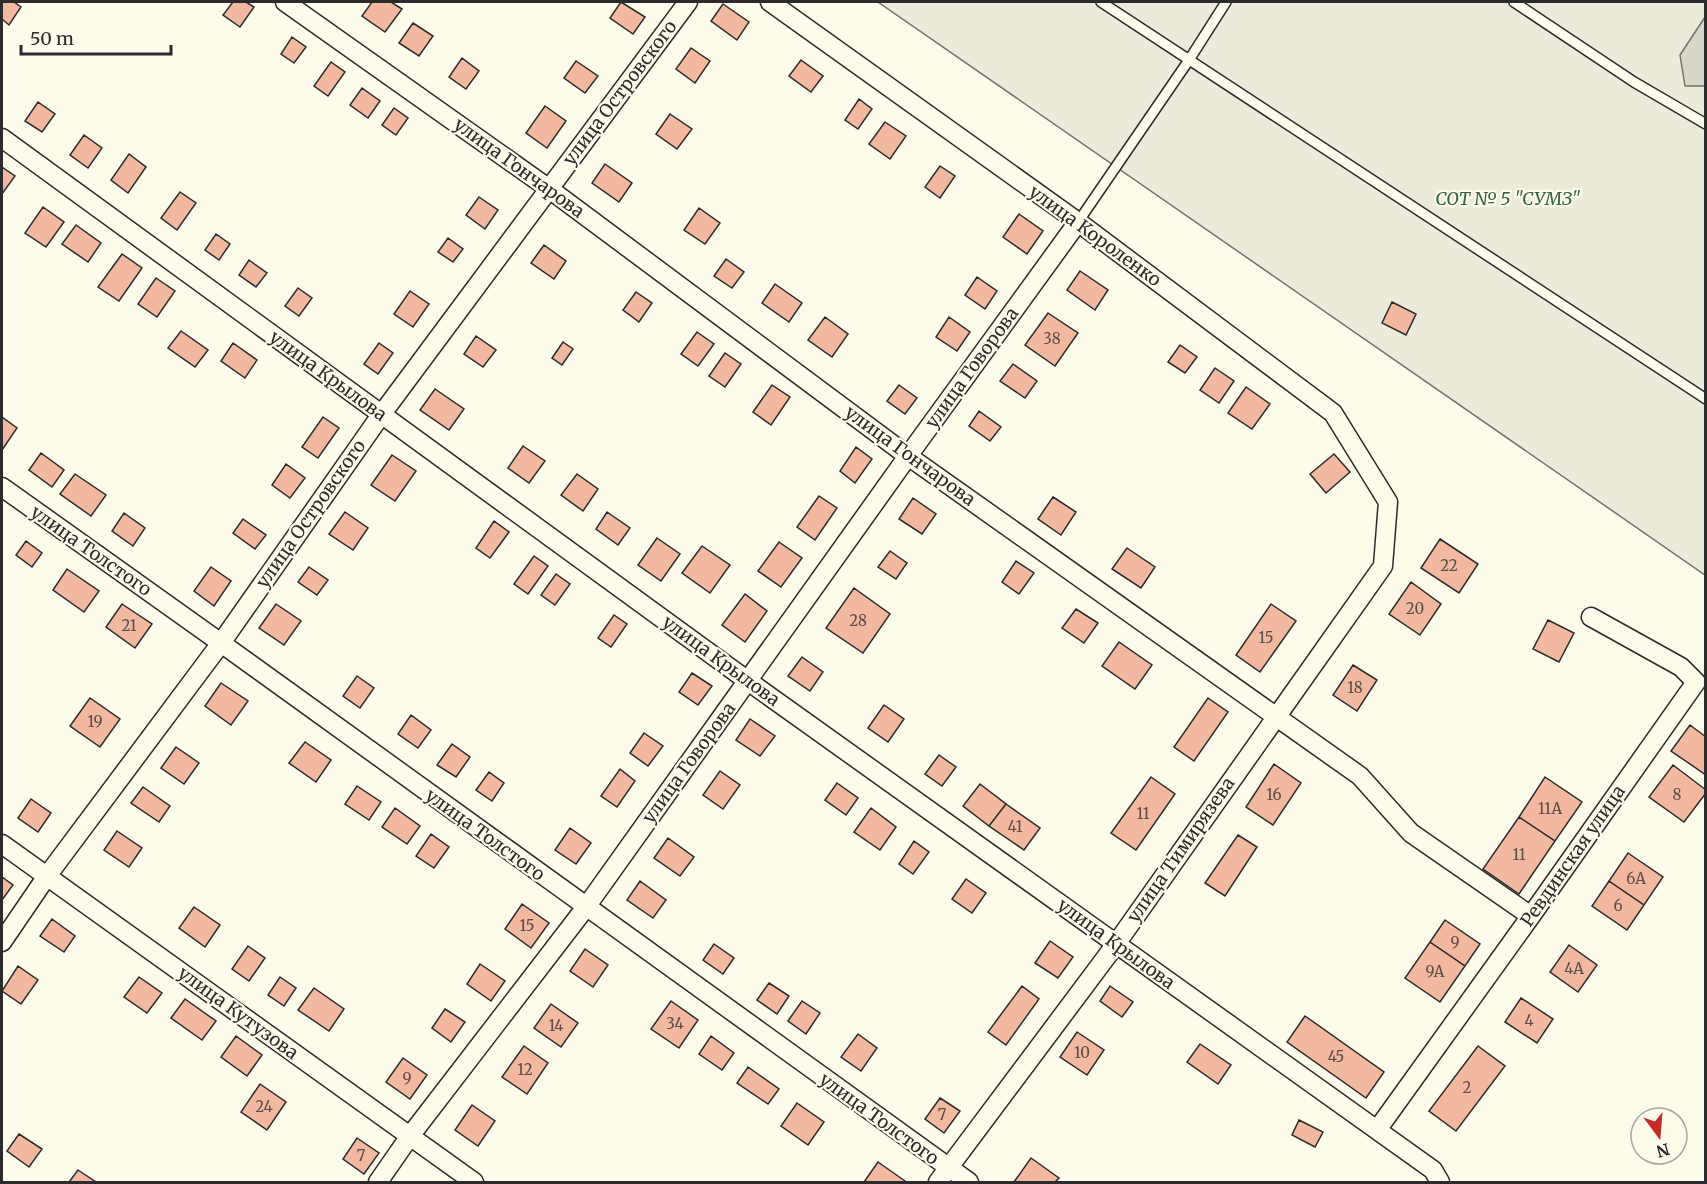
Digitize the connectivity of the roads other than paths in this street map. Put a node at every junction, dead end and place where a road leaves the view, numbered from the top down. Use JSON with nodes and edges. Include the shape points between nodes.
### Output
{"nodes":[{"id":1,"x":285,"y":2,"type":"edge"},
{"id":2,"x":688,"y":2,"type":"edge"},
{"id":3,"x":770,"y":2,"type":"edge"},
{"id":4,"x":1101,"y":2,"type":"edge"},
{"id":5,"x":1226,"y":2,"type":"edge"},
{"id":6,"x":1514,"y":2,"type":"edge"},
{"id":7,"x":1189,"y":60,"type":"junction"},
{"id":8,"x":1706,"y":124,"type":"edge"},
{"id":9,"x":2,"y":138,"type":"edge"},
{"id":10,"x":548,"y":188,"type":"junction"},
{"id":11,"x":1078,"y":222,"type":"junction"},
{"id":12,"x":1706,"y":399,"type":"edge"},
{"id":13,"x":381,"y":415,"type":"junction"},
{"id":14,"x":908,"y":456,"type":"junction"},
{"id":15,"x":2,"y":487,"type":"edge"},
{"id":16,"x":1388,"y":502,"type":"joint"},
{"id":17,"x":1591,"y":617,"type":"dead end"},
{"id":18,"x":221,"y":643,"type":"junction"},
{"id":19,"x":748,"y":681,"type":"junction"},
{"id":20,"x":1276,"y":715,"type":"junction"},
{"id":21,"x":2,"y":844,"type":"edge"},
{"id":22,"x":46,"y":876,"type":"junction"},
{"id":23,"x":586,"y":907,"type":"junction"},
{"id":24,"x":1531,"y":916,"type":"junction"},
{"id":25,"x":2,"y":942,"type":"edge"},
{"id":26,"x":1116,"y":944,"type":"junction"},
{"id":27,"x":1377,"y":1130,"type":"junction"},
{"id":28,"x":410,"y":1136,"type":"junction"},
{"id":29,"x":943,"y":1176,"type":"edge"},
{"id":30,"x":378,"y":1182,"type":"edge"},
{"id":31,"x":474,"y":1182,"type":"edge"},
{"id":32,"x":969,"y":1182,"type":"edge"},
{"id":33,"x":1440,"y":1182,"type":"edge"}],
"edges":[{"from":1,"to":10,"type":"street","name":"улица Гончарова"},
{"from":2,"to":10,"type":"street","name":"улица Островского"},
{"from":3,"to":11,"type":"street","name":"улица Короленко"},
{"from":4,"to":7,"type":"lane"},
{"from":5,"to":7,"type":"lane"},
{"from":6,"to":8,"type":"lane","via":[[1634,82]]},
{"from":7,"to":11,"type":"lane"},
{"from":7,"to":12,"type":"lane"},
{"from":9,"to":13,"type":"street","name":"улица Крылова"},
{"from":10,"to":13,"type":"street","name":"улица Островского"},
{"from":10,"to":14,"type":"street","name":"улица Гончарова"},
{"from":11,"to":14,"type":"street","name":"улица Говорова"},
{"from":11,"to":16,"type":"street","name":"улица Короленко","via":[[1333,413]]},
{"from":13,"to":18,"type":"street","name":"улица Островского"},
{"from":13,"to":19,"type":"street","name":"улица Крылова"},
{"from":14,"to":19,"type":"street","name":"улица Говорова"},
{"from":14,"to":20,"type":"street","name":"улица Гончарова"},
{"from":15,"to":18,"type":"street","name":"улица Толстого"},
{"from":16,"to":20,"type":"street","name":"улица Тимирязева","via":[[1383,566]]},
{"from":17,"to":24,"type":"street","name":"Ревдинская улица","via":[[1681,667],[1696,682]]},
{"from":18,"to":22,"type":"street","name":"улица Островского"},
{"from":18,"to":23,"type":"street","name":"улица Толстого"},
{"from":19,"to":23,"type":"street","name":"улица Говорова"},
{"from":19,"to":26,"type":"street","name":"улица Крылова"},
{"from":20,"to":24,"type":"street","name":"улица Гончарова","via":[[1360,776],[1412,833]]},
{"from":20,"to":26,"type":"street","name":"улица Тимирязева"},
{"from":21,"to":22,"type":"street","name":"улица Кутузова"},
{"from":22,"to":25,"type":"street","name":"улица Островского"},
{"from":22,"to":28,"type":"street","name":"улица Кутузова"},
{"from":23,"to":28,"type":"street","name":"улица Говорова"},
{"from":23,"to":29,"type":"street","name":"улица Толстого"},
{"from":24,"to":27,"type":"street","name":"Ревдинская улица"},
{"from":26,"to":27,"type":"street","name":"улица Крылова"},
{"from":26,"to":29,"type":"street","name":"улица Тимирязева"},
{"from":27,"to":33,"type":"street","name":"улица Крылова","via":[[1433,1170]]},
{"from":28,"to":30,"type":"street","name":"улица Говорова"},
{"from":28,"to":31,"type":"street","name":"улица Кутузова"},
{"from":29,"to":32,"type":"street","name":"улица Толстого"}]}
